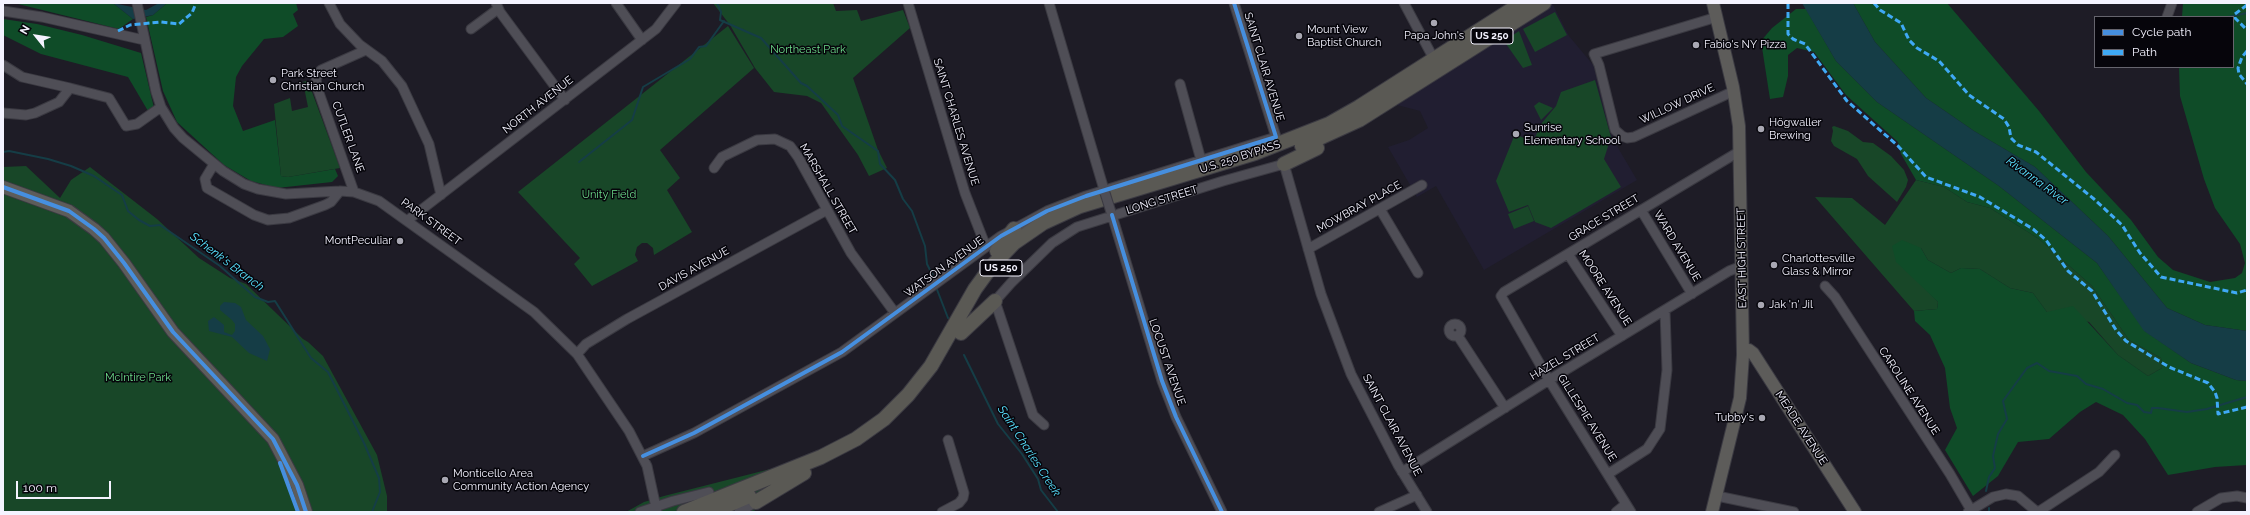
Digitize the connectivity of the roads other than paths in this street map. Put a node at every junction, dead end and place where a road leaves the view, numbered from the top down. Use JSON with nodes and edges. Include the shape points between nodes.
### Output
{"nodes":[{"id":1,"x":137,"y":3,"type":"edge"},
{"id":2,"x":329,"y":3,"type":"edge"},
{"id":3,"x":616,"y":3,"type":"edge"},
{"id":4,"x":676,"y":3,"type":"edge"},
{"id":5,"x":908,"y":3,"type":"edge"},
{"id":6,"x":1049,"y":3,"type":"edge"},
{"id":7,"x":1234,"y":3,"type":"edge"},
{"id":8,"x":1404,"y":3,"type":"edge"},
{"id":9,"x":1522,"y":3,"type":"edge"},
{"id":10,"x":1544,"y":3,"type":"edge"},
{"id":11,"x":1713,"y":3,"type":"edge"},
{"id":12,"x":2172,"y":3,"type":"edge"},
{"id":13,"x":497,"y":6,"type":"edge"},
{"id":14,"x":3,"y":11,"type":"edge"},
{"id":15,"x":1717,"y":16,"type":"junction"},
{"id":16,"x":2167,"y":16,"type":"edge"},
{"id":17,"x":471,"y":29,"type":"dead end"},
{"id":18,"x":144,"y":40,"type":"junction"},
{"id":19,"x":642,"y":40,"type":"junction"},
{"id":20,"x":366,"y":50,"type":"junction"},
{"id":21,"x":1437,"y":64,"type":"junction"},
{"id":22,"x":3,"y":65,"type":"edge"},
{"id":23,"x":1180,"y":84,"type":"dead end"},
{"id":24,"x":70,"y":88,"type":"junction"},
{"id":25,"x":1734,"y":91,"type":"junction"},
{"id":26,"x":565,"y":100,"type":"junction"},
{"id":27,"x":161,"y":107,"type":"junction"},
{"id":28,"x":3,"y":113,"type":"edge"},
{"id":29,"x":1359,"y":114,"type":"junction"},
{"id":30,"x":1276,"y":137,"type":"junction"},
{"id":31,"x":1740,"y":152,"type":"junction"},
{"id":32,"x":1201,"y":160,"type":"junction"},
{"id":33,"x":214,"y":164,"type":"junction"},
{"id":34,"x":1284,"y":164,"type":"junction"},
{"id":35,"x":714,"y":168,"type":"dead end"},
{"id":36,"x":1422,"y":185,"type":"dead end"},
{"id":37,"x":3,"y":187,"type":"edge"},
{"id":38,"x":340,"y":191,"type":"junction"},
{"id":39,"x":1105,"y":191,"type":"junction"},
{"id":40,"x":354,"y":192,"type":"junction"},
{"id":41,"x":441,"y":195,"type":"junction"},
{"id":42,"x":1380,"y":209,"type":"junction"},
{"id":43,"x":827,"y":210,"type":"junction"},
{"id":44,"x":1641,"y":210,"type":"junction"},
{"id":45,"x":1111,"y":214,"type":"junction"},
{"id":46,"x":408,"y":220,"type":"junction"},
{"id":47,"x":1014,"y":228,"type":"junction"},
{"id":48,"x":986,"y":247,"type":"junction"},
{"id":49,"x":1308,"y":249,"type":"junction"},
{"id":50,"x":1568,"y":254,"type":"junction"},
{"id":51,"x":1742,"y":266,"type":"junction"},
{"id":52,"x":1418,"y":273,"type":"dead end"},
{"id":53,"x":979,"y":282,"type":"junction"},
{"id":54,"x":1825,"y":286,"type":"dead end"},
{"id":55,"x":1692,"y":294,"type":"junction"},
{"id":56,"x":996,"y":300,"type":"junction"},
{"id":57,"x":1664,"y":311,"type":"junction"},
{"id":58,"x":895,"y":313,"type":"junction"},
{"id":59,"x":1511,"y":316,"type":"joint"},
{"id":60,"x":961,"y":333,"type":"junction"},
{"id":61,"x":1458,"y":336,"type":"dead end"},
{"id":62,"x":1622,"y":336,"type":"junction"},
{"id":63,"x":1743,"y":350,"type":"junction"},
{"id":64,"x":577,"y":354,"type":"junction"},
{"id":65,"x":1549,"y":380,"type":"junction"},
{"id":66,"x":1505,"y":408,"type":"junction"},
{"id":67,"x":255,"y":418,"type":"junction"},
{"id":68,"x":1044,"y":425,"type":"dead end"},
{"id":69,"x":948,"y":440,"type":"dead end"},
{"id":70,"x":2115,"y":455,"type":"dead end"},
{"id":71,"x":643,"y":456,"type":"junction"},
{"id":72,"x":784,"y":472,"type":"junction"},
{"id":73,"x":1402,"y":472,"type":"junction"},
{"id":74,"x":804,"y":473,"type":"junction"},
{"id":75,"x":1608,"y":474,"type":"junction"},
{"id":76,"x":709,"y":492,"type":"joint"},
{"id":77,"x":1417,"y":495,"type":"junction"},
{"id":78,"x":1717,"y":496,"type":"junction"},
{"id":79,"x":2247,"y":498,"type":"edge"},
{"id":80,"x":756,"y":502,"type":"joint"},
{"id":81,"x":1629,"y":508,"type":"edge"},
{"id":82,"x":657,"y":509,"type":"edge"},
{"id":83,"x":1969,"y":511,"type":"edge"},
{"id":84,"x":298,"y":512,"type":"edge"},
{"id":85,"x":306,"y":512,"type":"edge"},
{"id":86,"x":640,"y":512,"type":"edge"},
{"id":87,"x":684,"y":512,"type":"edge"},
{"id":88,"x":712,"y":512,"type":"edge"},
{"id":89,"x":739,"y":512,"type":"edge"},
{"id":90,"x":942,"y":512,"type":"edge"},
{"id":91,"x":1222,"y":512,"type":"edge"},
{"id":92,"x":1379,"y":512,"type":"edge"},
{"id":93,"x":1427,"y":512,"type":"edge"},
{"id":94,"x":1616,"y":512,"type":"edge"},
{"id":95,"x":1712,"y":512,"type":"edge"},
{"id":96,"x":1794,"y":512,"type":"edge"},
{"id":97,"x":1855,"y":512,"type":"edge"},
{"id":98,"x":2037,"y":512,"type":"edge"},
{"id":99,"x":2197,"y":512,"type":"edge"}],
"edges":[{"from":1,"to":18,"type":"street","name":"PARK STREET"},
{"from":2,"to":20,"type":"street","via":[[340,24]]},
{"from":3,"to":19,"type":"street"},
{"from":4,"to":19,"type":"street","name":"NORTH AVENUE","via":[[664,22]]},
{"from":5,"to":48,"type":"street","name":"SAINT CHARLES AVENUE","via":[[965,193]]},
{"from":6,"to":39,"type":"street","name":"LOCUST AVENUE"},
{"from":7,"to":30,"type":"street","name":"SAINT CLAIR AVENUE"},
{"from":8,"to":21,"type":"street"},
{"from":9,"to":21,"type":"highway","number":"US 250"},
{"from":10,"to":21,"type":"highway","number":"US 250"},
{"from":11,"to":15,"type":"main road","name":"EAST HIGH STREET"},
{"from":12,"to":16,"type":"street"},
{"from":13,"to":17,"type":"street"},
{"from":13,"to":26,"type":"street"},
{"from":14,"to":18,"type":"street"},
{"from":15,"to":25,"type":"main road","name":"EAST HIGH STREET"},
{"from":15,"to":25,"type":"street","name":"WILLOW DRIVE","via":[[1594,54],[1616,130],[1627,138]]},
{"from":18,"to":27,"type":"street","name":"PARK STREET"},
{"from":19,"to":26,"type":"street","name":"NORTH AVENUE"},
{"from":20,"to":40,"type":"street","name":"CUTLER LANE","via":[[321,70],[316,79]]},
{"from":20,"to":41,"type":"street","via":[[387,67],[402,86],[427,139]]},
{"from":21,"to":29,"type":"highway","number":"US 250"},
{"from":22,"to":24,"type":"street","via":[[22,76]]},
{"from":23,"to":32,"type":"street"},
{"from":24,"to":27,"type":"street","via":[[109,98],[122,121],[130,127]]},
{"from":24,"to":28,"type":"street","via":[[59,102],[35,113]]},
{"from":25,"to":31,"type":"main road","name":"EAST HIGH STREET"},
{"from":26,"to":41,"type":"street","name":"NORTH AVENUE"},
{"from":27,"to":33,"type":"street","name":"PARK STREET","via":[[183,138]]},
{"from":29,"to":30,"type":"highway","via":[[1344,111],[1324,121]]},
{"from":29,"to":34,"type":"highway","via":[[1330,141]]},
{"from":29,"to":53,"type":"highway","name":"U.S. 250 BYPASS","number":"US 250","via":[[1292,140],[1080,206],[1043,223],[1010,247]]},
{"from":29,"to":60,"type":"highway","number":"US 250","via":[[1290,151],[1083,214],[1052,227],[1023,246],[999,270],[980,297]]},
{"from":30,"to":32,"type":"street","name":"WATSON AVENUE"},
{"from":31,"to":44,"type":"street","name":"GRACE STREET"},
{"from":31,"to":51,"type":"main road","name":"EAST HIGH STREET"},
{"from":32,"to":39,"type":"street","name":"WATSON AVENUE"},
{"from":33,"to":38,"type":"street","name":"PARK STREET","via":[[244,184],[273,193]]},
{"from":33,"to":38,"type":"street","via":[[205,179],[208,188],[254,215],[268,220],[289,218],[325,205]]},
{"from":34,"to":45,"type":"street","name":"LONG STREET"},
{"from":34,"to":49,"type":"street","name":"SAINT CLAIR AVENUE"},
{"from":35,"to":43,"type":"street","name":"MARSHALL STREET","via":[[722,157],[757,140],[768,138],[783,142],[795,151]]},
{"from":36,"to":42,"type":"street","name":"MOWBRAY PLACE"},
{"from":37,"to":67,"type":"main road","via":[[58,206],[94,229],[117,254],[173,332]]},
{"from":38,"to":40,"type":"street","name":"PARK STREET"},
{"from":39,"to":45,"type":"street","name":"LOCUST AVENUE","bridge":true},
{"from":39,"to":47,"type":"street","name":"WATSON AVENUE","via":[[1066,202]]},
{"from":40,"to":46,"type":"street","name":"PARK STREET","via":[[380,201]]},
{"from":41,"to":46,"type":"street","name":"NORTH AVENUE"},
{"from":42,"to":49,"type":"street","name":"MOWBRAY PLACE"},
{"from":42,"to":52,"type":"street"},
{"from":43,"to":58,"type":"street","name":"MARSHALL STREET","via":[[851,253]]},
{"from":43,"to":64,"type":"street","name":"DAVIS AVENUE","via":[[627,319],[586,344]]},
{"from":44,"to":50,"type":"street","name":"GRACE STREET"},
{"from":44,"to":55,"type":"street","name":"WARD AVENUE"},
{"from":45,"to":56,"type":"street","name":"LONG STREET","via":[[1077,227],[1052,243],[1027,265]]},
{"from":45,"to":91,"type":"street","name":"LOCUST AVENUE","via":[[1162,381],[1176,417]]},
{"from":46,"to":64,"type":"street","name":"PARK STREET","via":[[534,312]]},
{"from":47,"to":48,"type":"street","name":"WATSON AVENUE"},
{"from":47,"to":53,"type":"highway","via":[[998,249]]},
{"from":48,"to":58,"type":"street","name":"WATSON AVENUE"},
{"from":49,"to":73,"type":"street","name":"SAINT CLAIR AVENUE","via":[[1351,374]]},
{"from":50,"to":59,"type":"street","name":"GRACE STREET","via":[[1502,294],[1501,298]]},
{"from":50,"to":62,"type":"street","name":"MOORE AVENUE"},
{"from":51,"to":55,"type":"street","name":"HAZEL STREET"},
{"from":51,"to":63,"type":"main road","name":"EAST HIGH STREET"},
{"from":53,"to":72,"type":"highway","number":"US 250","via":[[931,366],[895,409],[856,439]]},
{"from":54,"to":83,"type":"street","name":"CAROLINE AVENUE","via":[[1835,297],[1950,474]]},
{"from":55,"to":57,"type":"street","name":"HAZEL STREET"},
{"from":56,"to":60,"type":"highway"},
{"from":56,"to":68,"type":"street","via":[[1033,415]]},
{"from":57,"to":62,"type":"street","name":"HAZEL STREET"},
{"from":57,"to":75,"type":"street","via":[[1668,343],[1660,428],[1647,449]]},
{"from":58,"to":71,"type":"street","name":"WATSON AVENUE","via":[[854,345],[795,379],[694,433]]},
{"from":59,"to":65,"type":"street","name":"GILLESPIE AVENUE"},
{"from":60,"to":74,"type":"highway","number":"US 250","via":[[931,381],[894,421],[848,453]]},
{"from":61,"to":66,"type":"street"},
{"from":62,"to":65,"type":"street","name":"HAZEL STREET"},
{"from":63,"to":78,"type":"main road","name":"EAST HIGH STREET","via":[[1740,398]]},
{"from":63,"to":97,"type":"main road","name":"MEADE AVENUE","via":[[1753,353]]},
{"from":64,"to":71,"type":"street","name":"PARK STREET"},
{"from":65,"to":66,"type":"street","name":"HAZEL STREET"},
{"from":65,"to":75,"type":"street","name":"GILLESPIE AVENUE"},
{"from":66,"to":73,"type":"street","name":"HAZEL STREET"},
{"from":67,"to":84,"type":"main road","via":[[279,461]]},
{"from":67,"to":85,"type":"main road","via":[[284,457]]},
{"from":69,"to":90,"type":"street","via":[[964,493],[959,503]]},
{"from":70,"to":98,"type":"street","via":[[2099,472]]},
{"from":71,"to":82,"type":"street","name":"PARK STREET"},
{"from":72,"to":76,"type":"highway"},
{"from":72,"to":87,"type":"highway","number":"US 250"},
{"from":73,"to":77,"type":"street","name":"SAINT CLAIR AVENUE"},
{"from":74,"to":80,"type":"highway"},
{"from":74,"to":88,"type":"highway","number":"US 250"},
{"from":75,"to":81,"type":"street","name":"GILLESPIE AVENUE"},
{"from":76,"to":82,"type":"street"},
{"from":77,"to":92,"type":"street"},
{"from":77,"to":93,"type":"street","name":"SAINT CLAIR AVENUE"},
{"from":78,"to":95,"type":"main road","name":"EAST HIGH STREET"},
{"from":78,"to":96,"type":"street"},
{"from":79,"to":99,"type":"street","via":[[2221,498]]},
{"from":80,"to":89,"type":"street"},
{"from":81,"to":94,"type":"street"},
{"from":82,"to":86,"type":"street"},
{"from":83,"to":98,"type":"street","via":[[1993,497],[2006,494],[2018,496]]}]}
